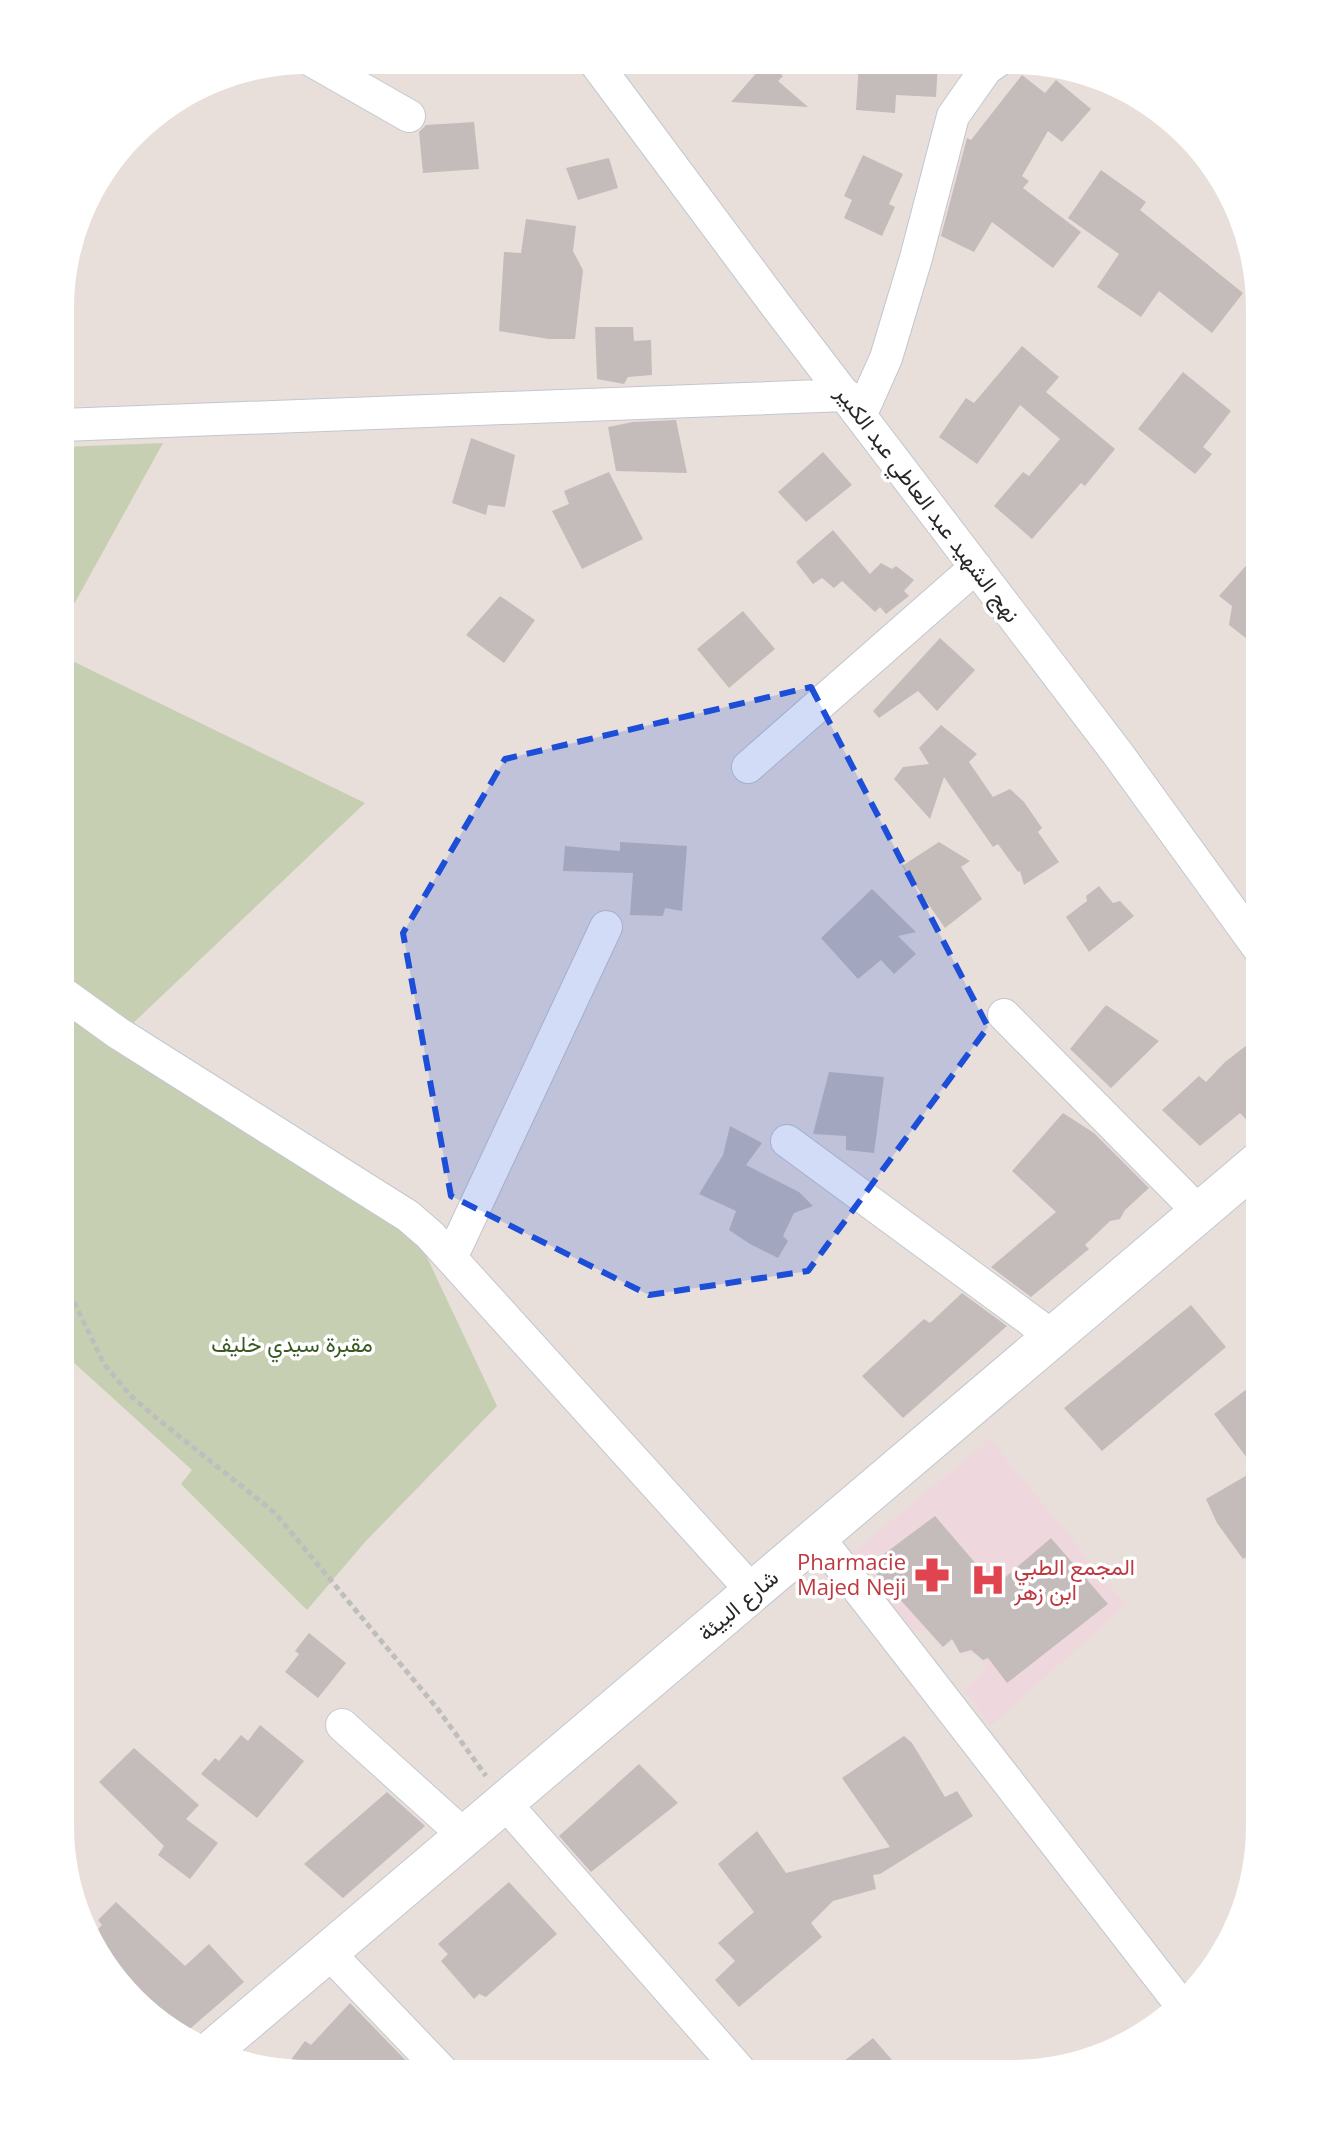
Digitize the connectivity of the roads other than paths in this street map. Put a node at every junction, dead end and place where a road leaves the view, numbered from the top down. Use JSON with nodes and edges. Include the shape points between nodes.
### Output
{"nodes":[{"id":1,"x":336,"y":74,"type":"edge"},
{"id":2,"x":604,"y":74,"type":"edge"},
{"id":3,"x":982,"y":74,"type":"edge"},
{"id":4,"x":409,"y":116,"type":"dead end"},
{"id":5,"x":853,"y":404,"type":"junction"},
{"id":6,"x":74,"y":425,"type":"edge"},
{"id":7,"x":976,"y":567,"type":"junction"},
{"id":8,"x":748,"y":767,"type":"dead end"},
{"id":9,"x":606,"y":927,"type":"dead end"},
{"id":10,"x":1246,"y":930,"type":"edge"},
{"id":11,"x":74,"y":1001,"type":"edge"},
{"id":12,"x":1004,"y":1015,"type":"dead end"},
{"id":13,"x":787,"y":1141,"type":"dead end"},
{"id":14,"x":1245,"y":1173,"type":"edge"},
{"id":15,"x":1199,"y":1212,"type":"junction"},
{"id":16,"x":452,"y":1256,"type":"junction"},
{"id":17,"x":1052,"y":1336,"type":"junction"},
{"id":18,"x":818,"y":1537,"type":"junction"},
{"id":19,"x":753,"y":1592,"type":"junction"},
{"id":20,"x":342,"y":1725,"type":"dead end"},
{"id":21,"x":505,"y":1803,"type":"junction"},
{"id":22,"x":465,"y":1836,"type":"junction"},
{"id":23,"x":328,"y":1952,"type":"junction"},
{"id":24,"x":1173,"y":1995,"type":"edge"},
{"id":25,"x":221,"y":2043,"type":"edge"},
{"id":26,"x":432,"y":2060,"type":"edge"},
{"id":27,"x":731,"y":2060,"type":"edge"}],
"edges":[{"from":1,"to":4,"type":"street"},
{"from":2,"to":5,"type":"street","name":"نهج الشهيد عبد العاطي عبد الكبير"},
{"from":3,"to":5,"type":"street","via":[[953,116],[886,358]]},
{"from":5,"to":6,"type":"street"},
{"from":5,"to":7,"type":"street","name":"نهج الشهيد عبد العاطي عبد الكبير"},
{"from":7,"to":8,"type":"street"},
{"from":7,"to":10,"type":"street","name":"نهج الشهيد عبد العاطي عبد الكبير"},
{"from":9,"to":16,"type":"street"},
{"from":11,"to":16,"type":"street","via":[[408,1216]]},
{"from":12,"to":15,"type":"street"},
{"from":13,"to":17,"type":"street"},
{"from":14,"to":15,"type":"street","name":"شارع البيئة"},
{"from":15,"to":17,"type":"street","name":"شارع البيئة"},
{"from":16,"to":19,"type":"street"},
{"from":17,"to":18,"type":"street","name":"شارع البيئة"},
{"from":18,"to":19,"type":"street","name":"شارع البيئة"},
{"from":18,"to":24,"type":"street"},
{"from":19,"to":21,"type":"street","name":"شارع البيئة"},
{"from":20,"to":22,"type":"street"},
{"from":21,"to":22,"type":"street","name":"شارع البيئة"},
{"from":21,"to":27,"type":"street"},
{"from":22,"to":23,"type":"street","name":"شارع البيئة"},
{"from":23,"to":25,"type":"street","name":"شارع البيئة"},
{"from":23,"to":26,"type":"street"}]}
